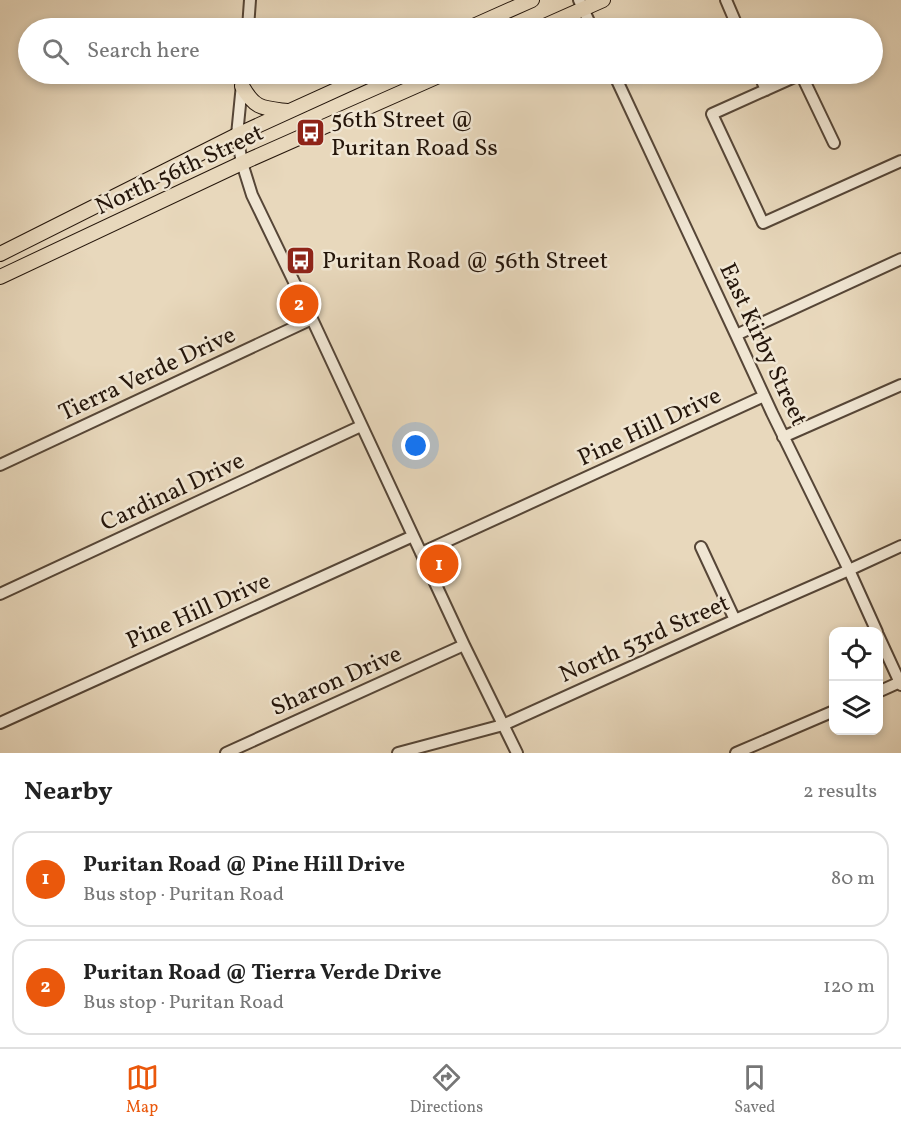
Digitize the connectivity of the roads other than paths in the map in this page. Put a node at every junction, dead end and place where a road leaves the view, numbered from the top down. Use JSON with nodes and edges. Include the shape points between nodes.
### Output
{"nodes":[{"id":1,"x":250,"y":0,"type":"edge"},
{"id":2,"x":532,"y":0,"type":"edge"},
{"id":3,"x":603,"y":0,"type":"edge"},
{"id":4,"x":726,"y":0,"type":"edge"},
{"id":5,"x":581,"y":4,"type":"edge"},
{"id":6,"x":249,"y":18,"type":"edge"},
{"id":7,"x":492,"y":18,"type":"edge"},
{"id":8,"x":557,"y":18,"type":"edge"},
{"id":9,"x":587,"y":18,"type":"edge"},
{"id":10,"x":734,"y":18,"type":"edge"},
{"id":11,"x":243,"y":84,"type":"edge"},
{"id":12,"x":244,"y":84,"type":"edge"},
{"id":13,"x":349,"y":84,"type":"edge"},
{"id":14,"x":417,"y":84,"type":"edge"},
{"id":15,"x":619,"y":84,"type":"edge"},
{"id":16,"x":763,"y":84,"type":"edge"},
{"id":17,"x":779,"y":84,"type":"edge"},
{"id":18,"x":806,"y":84,"type":"edge"},
{"id":19,"x":766,"y":90,"type":"junction"},
{"id":20,"x":289,"y":111,"type":"junction"},
{"id":21,"x":237,"y":135,"type":"junction"},
{"id":22,"x":834,"y":143,"type":"dead end"},
{"id":23,"x":901,"y":161,"type":"edge"},
{"id":24,"x":242,"y":164,"type":"junction"},
{"id":25,"x":2,"y":253,"type":"edge"},
{"id":26,"x":901,"y":259,"type":"edge"},
{"id":27,"x":14,"y":271,"type":"junction"},
{"id":28,"x":0,"y":277,"type":"edge"},
{"id":29,"x":312,"y":319,"type":"junction"},
{"id":30,"x":736,"y":335,"type":"junction"},
{"id":31,"x":901,"y":385,"type":"edge"},
{"id":32,"x":764,"y":396,"type":"junction"},
{"id":33,"x":362,"y":426,"type":"junction"},
{"id":34,"x":783,"y":437,"type":"junction"},
{"id":35,"x":0,"y":465,"type":"edge"},
{"id":36,"x":413,"y":536,"type":"junction"},
{"id":37,"x":901,"y":546,"type":"edge"},
{"id":38,"x":701,"y":548,"type":"dead end"},
{"id":39,"x":421,"y":553,"type":"junction"},
{"id":40,"x":849,"y":570,"type":"junction"},
{"id":41,"x":0,"y":594,"type":"edge"},
{"id":42,"x":735,"y":620,"type":"junction"},
{"id":43,"x":875,"y":627,"type":"edge"},
{"id":44,"x":464,"y":645,"type":"junction"},
{"id":45,"x":883,"y":645,"type":"edge"},
{"id":46,"x":900,"y":684,"type":"edge"},
{"id":47,"x":883,"y":690,"type":"edge"},
{"id":48,"x":829,"y":713,"type":"edge"},
{"id":49,"x":0,"y":723,"type":"edge"},
{"id":50,"x":503,"y":725,"type":"junction"},
{"id":51,"x":226,"y":753,"type":"edge"},
{"id":52,"x":398,"y":753,"type":"edge"},
{"id":53,"x":517,"y":753,"type":"edge"},
{"id":54,"x":736,"y":753,"type":"edge"}],
"edges":[{"from":1,"to":6,"type":"street"},
{"from":2,"to":7,"type":"main road"},
{"from":3,"to":5,"type":"main road"},
{"from":4,"to":10,"type":"street"},
{"from":5,"to":8,"type":"main road"},
{"from":5,"to":9,"type":"street"},
{"from":11,"to":21,"type":"street"},
{"from":12,"to":20,"type":"main road","via":[[248,97],[257,105]]},
{"from":13,"to":20,"type":"main road","name":"North 56th Street"},
{"from":14,"to":24,"type":"main road","name":"North 56th Street"},
{"from":15,"to":30,"type":"street","name":"East Kirby Street"},
{"from":16,"to":19,"type":"street"},
{"from":17,"to":19,"type":"street"},
{"from":18,"to":22,"type":"street"},
{"from":19,"to":23,"type":"street","via":[[712,114],[763,223]]},
{"from":20,"to":21,"type":"main road","name":"North 56th Street"},
{"from":21,"to":24,"type":"street"},
{"from":21,"to":25,"type":"main road","name":"North 56th Street"},
{"from":24,"to":27,"type":"main road","name":"North 56th Street"},
{"from":24,"to":29,"type":"street","via":[[252,195]]},
{"from":25,"to":27,"type":"main road"},
{"from":26,"to":30,"type":"street"},
{"from":27,"to":28,"type":"main road","name":"North 56th Street"},
{"from":29,"to":33,"type":"street"},
{"from":29,"to":35,"type":"street","name":"Tierra Verde Drive"},
{"from":30,"to":32,"type":"street","name":"East Kirby Street"},
{"from":31,"to":34,"type":"street"},
{"from":32,"to":34,"type":"street","name":"East Kirby Street"},
{"from":32,"to":39,"type":"street","name":"Pine Hill Drive"},
{"from":33,"to":36,"type":"street"},
{"from":33,"to":41,"type":"street","name":"Cardinal Drive"},
{"from":34,"to":40,"type":"street","name":"East Kirby Street"},
{"from":36,"to":39,"type":"street"},
{"from":36,"to":49,"type":"street","name":"Pine Hill Drive"},
{"from":37,"to":40,"type":"street","name":"North 53rd Street"},
{"from":38,"to":42,"type":"street"},
{"from":39,"to":44,"type":"street"},
{"from":40,"to":42,"type":"street","name":"North 53rd Street"},
{"from":40,"to":43,"type":"street","name":"East Kirby Street"},
{"from":42,"to":50,"type":"street","name":"North 53rd Street"},
{"from":44,"to":50,"type":"street"},
{"from":44,"to":51,"type":"street","name":"Sharon Drive"},
{"from":45,"to":46,"type":"street","name":"East Kirby Street"},
{"from":46,"to":47,"type":"street"},
{"from":48,"to":54,"type":"street"},
{"from":50,"to":52,"type":"street","name":"North 53rd Street"},
{"from":50,"to":53,"type":"street"}]}
